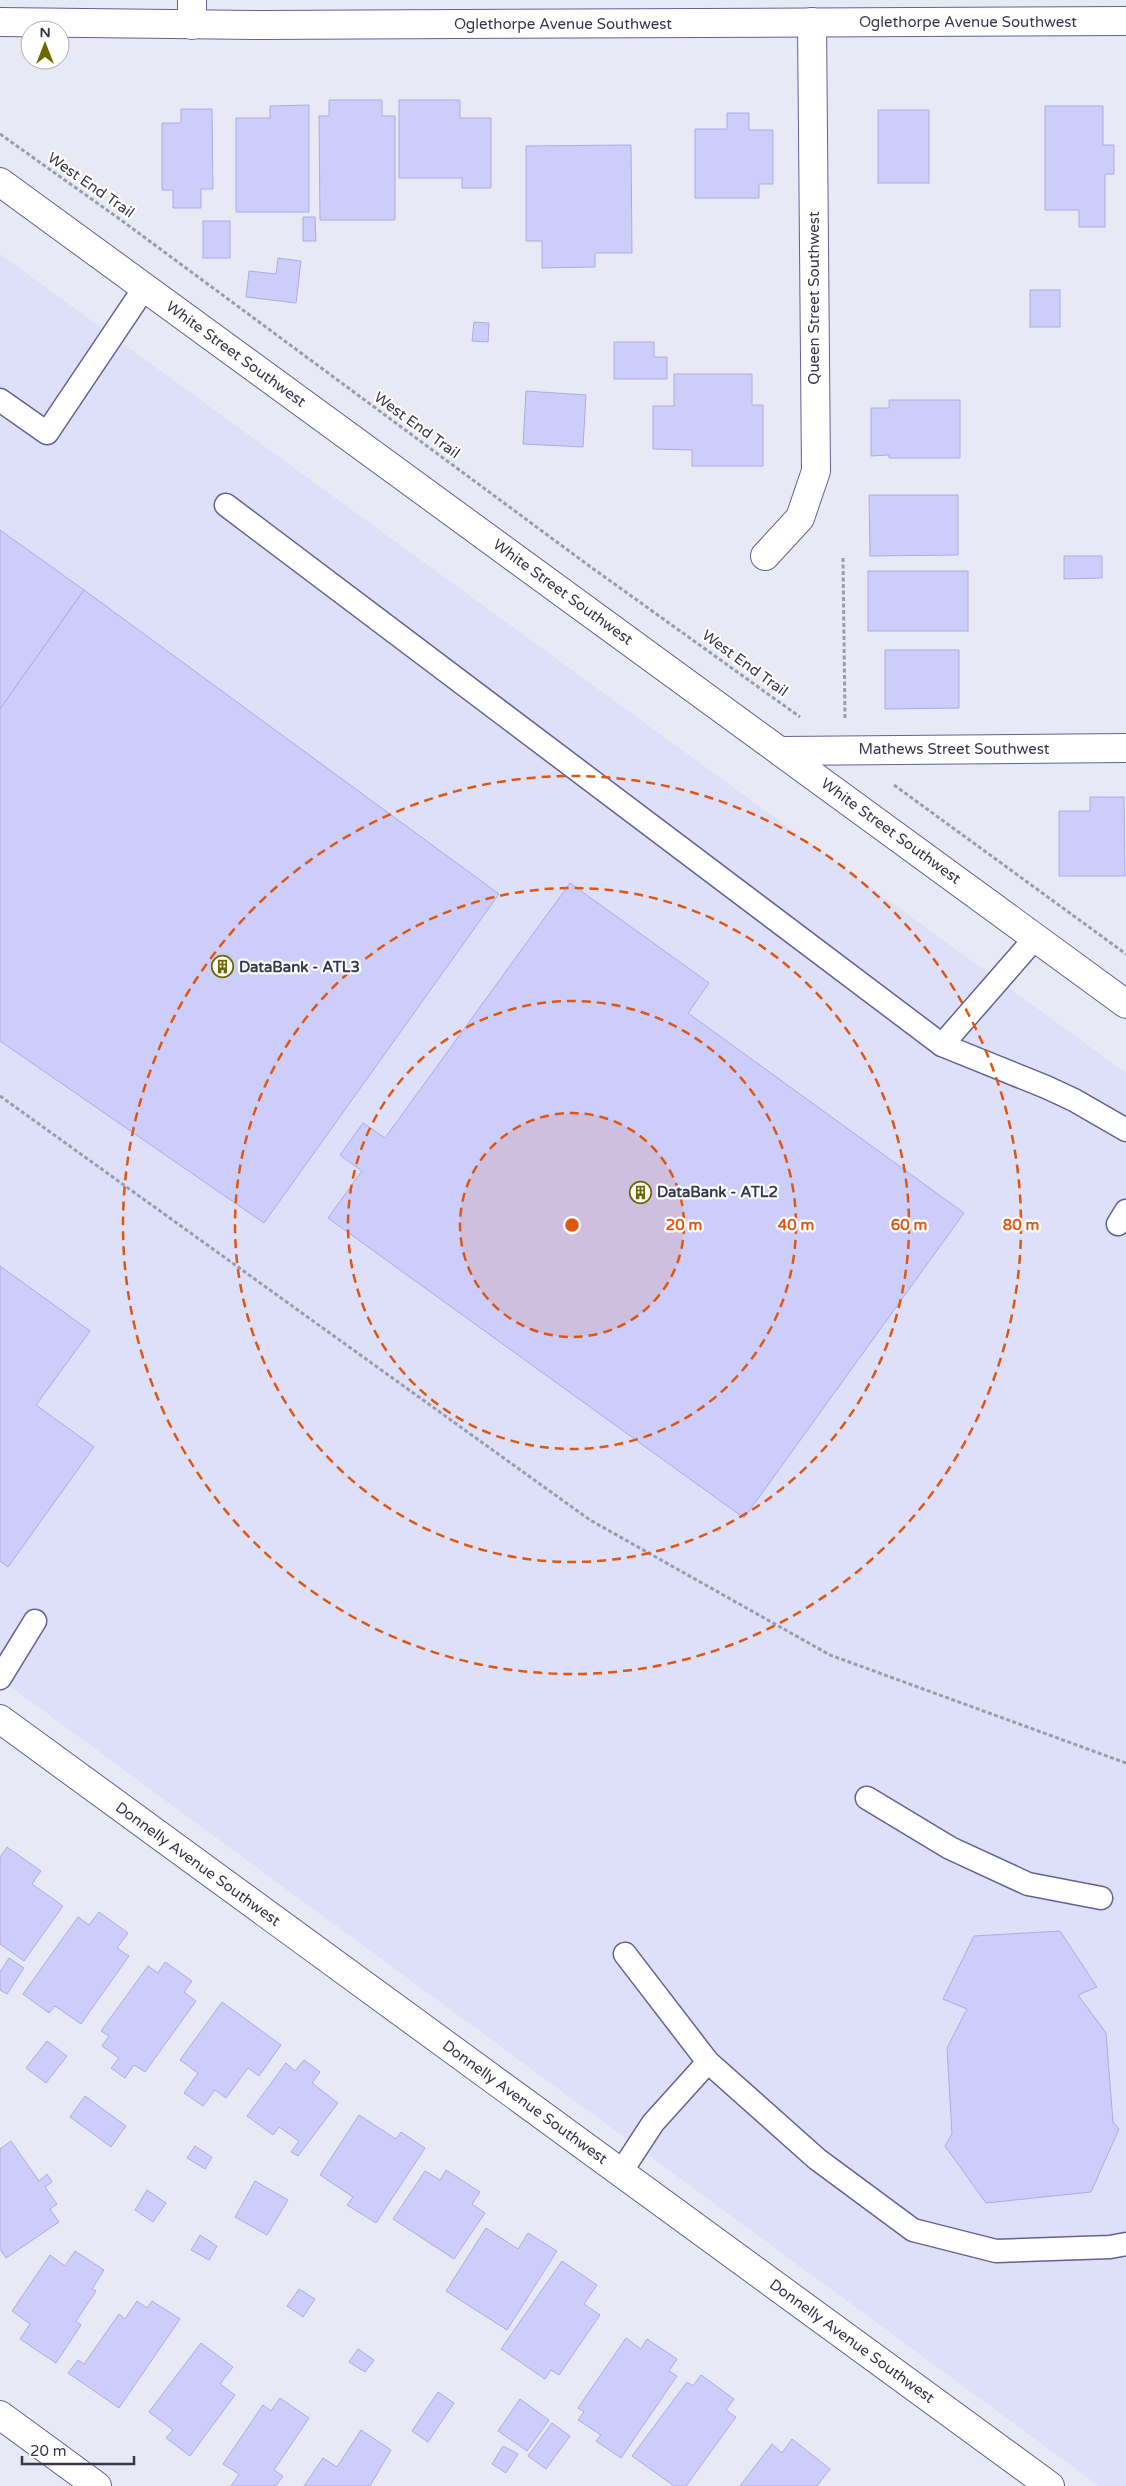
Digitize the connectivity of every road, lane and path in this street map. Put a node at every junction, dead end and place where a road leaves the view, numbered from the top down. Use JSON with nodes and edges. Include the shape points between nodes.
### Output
{"nodes":[{"id":1,"x":779,"y":12,"type":"edge"},
{"id":2,"x":192,"y":13,"type":"edge"},
{"id":3,"x":1126,"y":21,"type":"edge"},
{"id":4,"x":0,"y":22,"type":"edge"},
{"id":5,"x":812,"y":22,"type":"junction"},
{"id":6,"x":0,"y":134,"type":"edge"},
{"id":7,"x":0,"y":182,"type":"edge"},
{"id":8,"x":145,"y":287,"type":"junction"},
{"id":9,"x":0,"y":400,"type":"edge"},
{"id":10,"x":226,"y":505,"type":"dead end"},
{"id":11,"x":765,"y":556,"type":"dead end"},
{"id":12,"x":843,"y":558,"type":"dead end"},
{"id":13,"x":806,"y":721,"type":"dead end"},
{"id":14,"x":845,"y":723,"type":"dead end"},
{"id":15,"x":1126,"y":748,"type":"edge"},
{"id":16,"x":781,"y":751,"type":"junction"},
{"id":17,"x":892,"y":784,"type":"dead end"},
{"id":18,"x":1036,"y":937,"type":"junction"},
{"id":19,"x":1126,"y":954,"type":"edge"},
{"id":20,"x":1126,"y":1004,"type":"edge"},
{"id":21,"x":942,"y":1045,"type":"junction"},
{"id":22,"x":0,"y":1096,"type":"edge"},
{"id":23,"x":1126,"y":1130,"type":"edge"},
{"id":24,"x":35,"y":1621,"type":"dead end"},
{"id":25,"x":0,"y":1678,"type":"edge"},
{"id":26,"x":0,"y":1719,"type":"edge"},
{"id":27,"x":1126,"y":1763,"type":"edge"},
{"id":28,"x":867,"y":1798,"type":"dead end"},
{"id":29,"x":1101,"y":1898,"type":"dead end"},
{"id":30,"x":625,"y":1954,"type":"dead end"},
{"id":31,"x":708,"y":2062,"type":"junction"},
{"id":32,"x":621,"y":2172,"type":"junction"},
{"id":33,"x":1126,"y":2244,"type":"edge"},
{"id":34,"x":0,"y":2415,"type":"edge"},
{"id":35,"x":97,"y":2486,"type":"edge"},
{"id":36,"x":1050,"y":2486,"type":"edge"}],
"edges":[{"from":1,"to":2,"type":"street","name":"Oglethorpe Avenue Southwest"},
{"from":1,"to":5,"type":"street","name":"Oglethorpe Avenue Southwest"},
{"from":2,"to":4,"type":"street","name":"Oglethorpe Avenue Southwest"},
{"from":3,"to":5,"type":"street","name":"Oglethorpe Avenue Southwest"},
{"from":5,"to":11,"type":"street","name":"Queen Street Southwest","via":[[816,470],[800,518]]},
{"from":6,"to":13,"type":"path","name":"West End Trail"},
{"from":7,"to":8,"type":"street","name":"White Street Southwest"},
{"from":8,"to":9,"type":"lane","via":[[47,433]]},
{"from":8,"to":16,"type":"street","name":"White Street Southwest"},
{"from":10,"to":21,"type":"lane"},
{"from":12,"to":14,"type":"path"},
{"from":15,"to":16,"type":"street","name":"Mathews Street Southwest"},
{"from":16,"to":18,"type":"street","name":"White Street Southwest"},
{"from":17,"to":19,"type":"path"},
{"from":18,"to":20,"type":"street","name":"White Street Southwest"},
{"from":18,"to":21,"type":"lane"},
{"from":21,"to":23,"type":"lane","via":[[1046,1087]]},
{"from":22,"to":27,"type":"path","via":[[590,1520],[830,1655]]},
{"from":24,"to":25,"type":"lane"},
{"from":26,"to":32,"type":"street","name":"Donnelly Avenue Southwest"},
{"from":28,"to":29,"type":"lane","via":[[950,1848],[1028,1884]]},
{"from":30,"to":31,"type":"lane"},
{"from":31,"to":32,"type":"lane","via":[[653,2123]]},
{"from":31,"to":33,"type":"lane","via":[[817,2159],[913,2230],[996,2252]]},
{"from":32,"to":36,"type":"street","name":"Donnelly Avenue Southwest"},
{"from":34,"to":35,"type":"street"}]}
